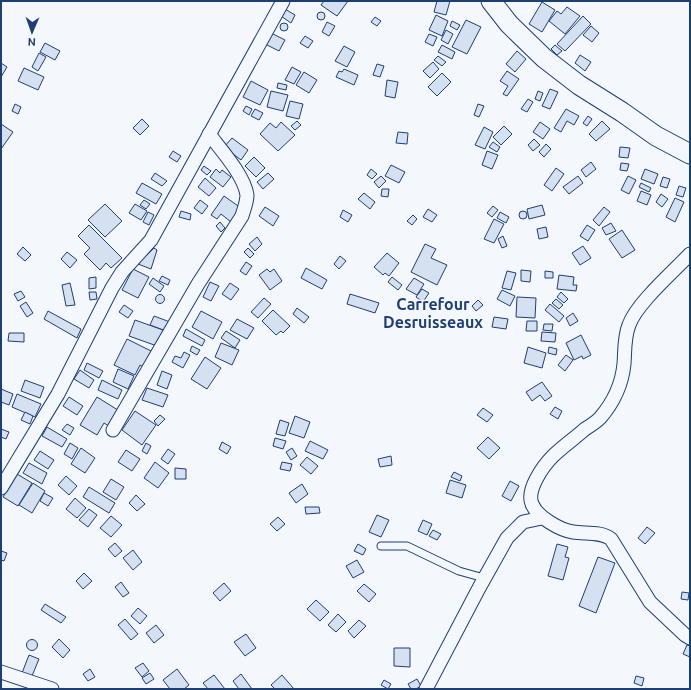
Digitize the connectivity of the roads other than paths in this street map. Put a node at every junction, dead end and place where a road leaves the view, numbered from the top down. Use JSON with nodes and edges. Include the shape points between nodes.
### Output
{"nodes":[{"id":1,"x":282,"y":1,"type":"edge"},
{"id":2,"x":491,"y":1,"type":"edge"},
{"id":3,"x":209,"y":134,"type":"junction"},
{"id":4,"x":690,"y":154,"type":"edge"},
{"id":5,"x":690,"y":254,"type":"edge"},
{"id":6,"x":113,"y":430,"type":"dead end"},
{"id":7,"x":1,"y":488,"type":"edge"},
{"id":8,"x":542,"y":518,"type":"junction"},
{"id":9,"x":381,"y":546,"type":"dead end"},
{"id":10,"x":484,"y":578,"type":"junction"},
{"id":11,"x":690,"y":638,"type":"edge"},
{"id":12,"x":1,"y":672,"type":"edge"},
{"id":13,"x":52,"y":689,"type":"edge"},
{"id":14,"x":426,"y":689,"type":"edge"}],
"edges":[{"from":1,"to":3,"type":"street"},
{"from":2,"to":4,"type":"street","via":[[509,24],[544,58],[579,85],[656,136]]},
{"from":3,"to":6,"type":"street","via":[[245,187],[247,196],[242,216],[198,284]]},
{"from":3,"to":7,"type":"street","via":[[151,240],[122,272],[112,288],[58,394]]},
{"from":5,"to":8,"type":"street","via":[[650,295],[629,324],[618,391],[606,410],[599,419],[552,457],[536,479],[532,487],[531,502]]},
{"from":8,"to":10,"type":"street","via":[[523,522],[515,529]]},
{"from":8,"to":11,"type":"street","via":[[570,532],[604,535],[612,539],[650,602]]},
{"from":9,"to":10,"type":"lane","via":[[407,546],[459,571]]},
{"from":10,"to":14,"type":"street"},
{"from":12,"to":13,"type":"street"}]}
